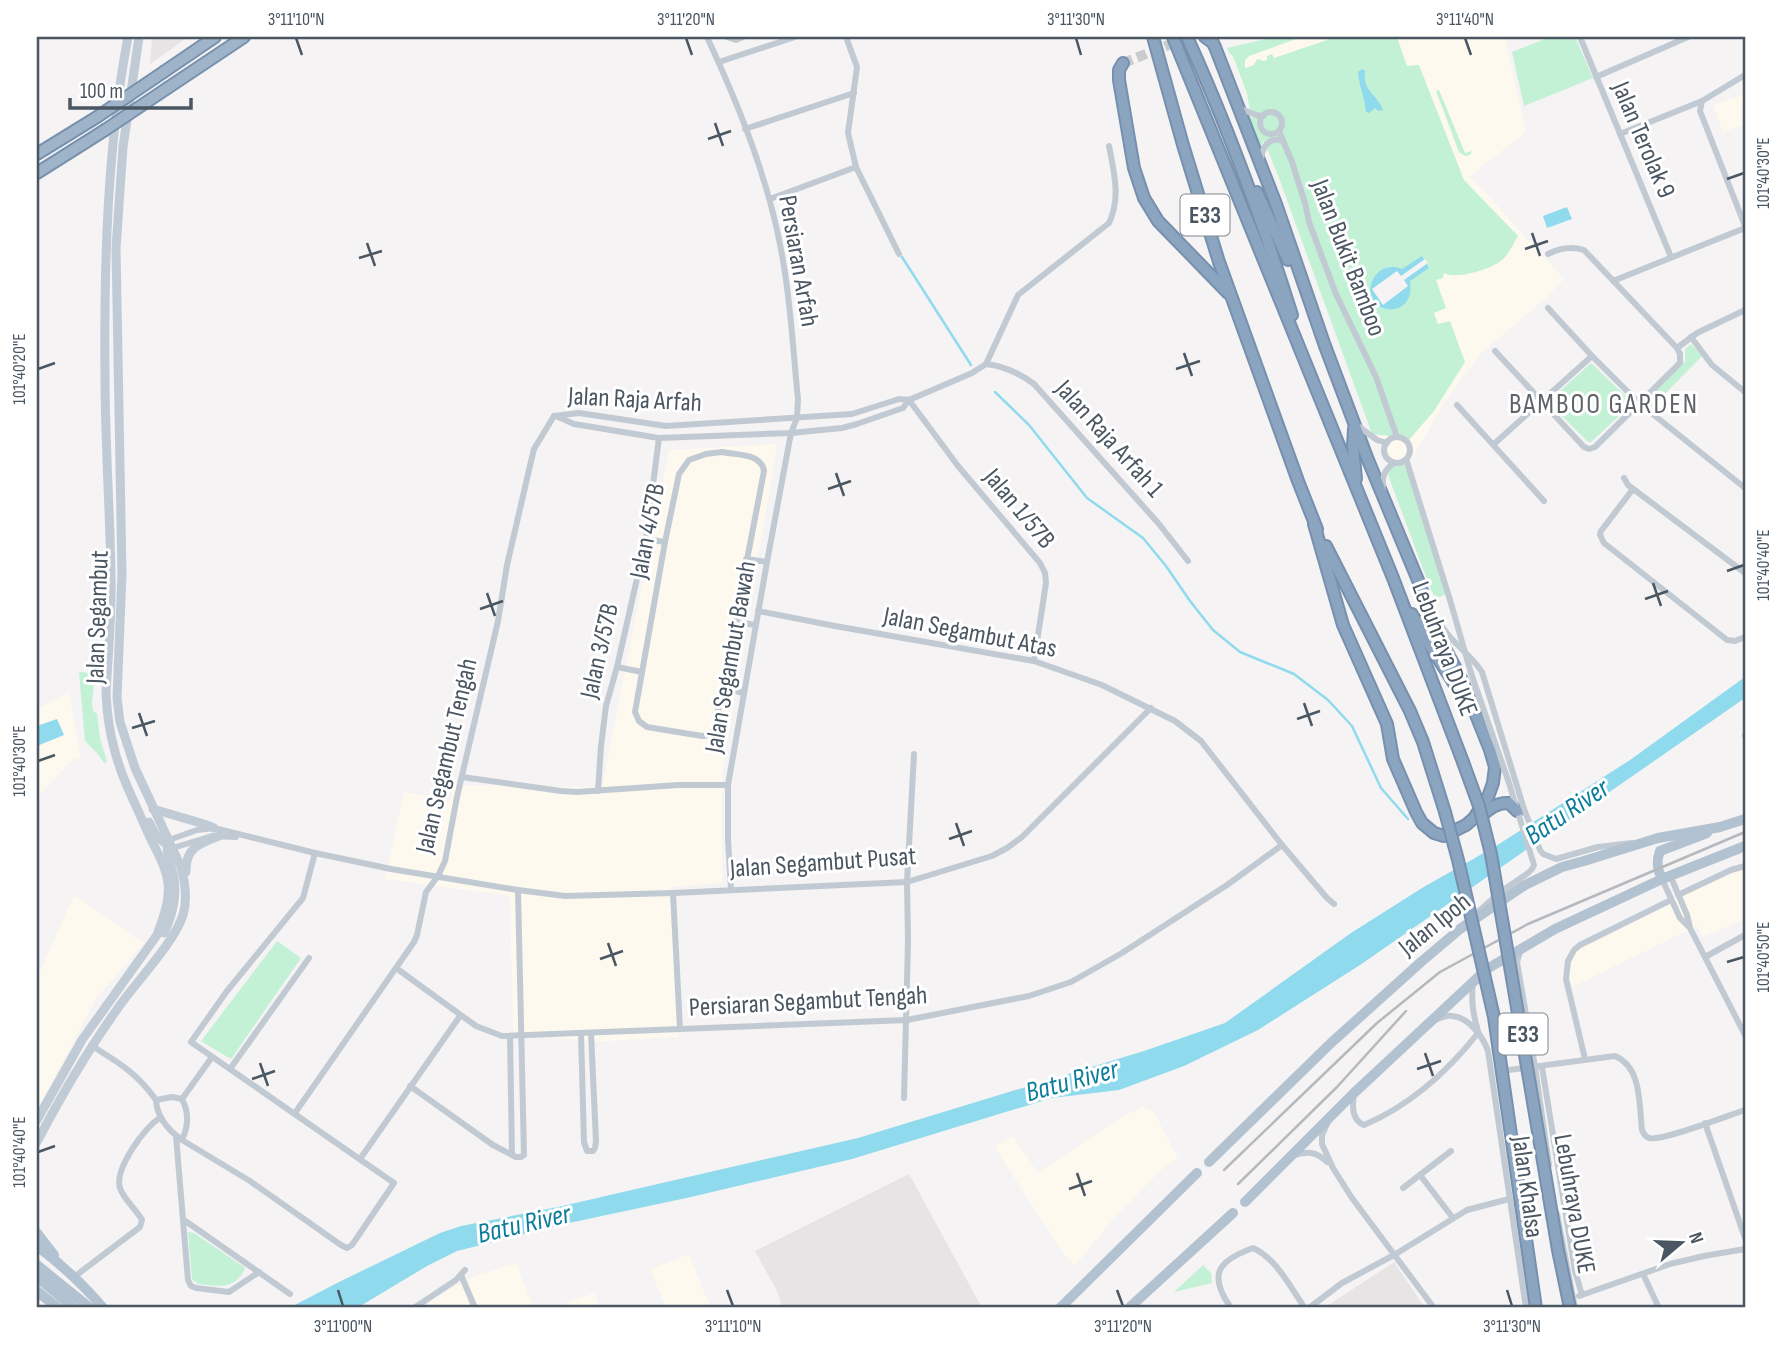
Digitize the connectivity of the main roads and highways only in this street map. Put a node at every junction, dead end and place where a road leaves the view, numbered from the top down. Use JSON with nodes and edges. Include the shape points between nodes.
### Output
{"nodes":[{"id":1,"x":128,"y":37,"type":"edge"},
{"id":2,"x":139,"y":37,"type":"edge"},
{"id":3,"x":215,"y":37,"type":"edge"},
{"id":4,"x":244,"y":37,"type":"edge"},
{"id":5,"x":1153,"y":37,"type":"edge"},
{"id":6,"x":1173,"y":37,"type":"edge"},
{"id":7,"x":1186,"y":37,"type":"edge"},
{"id":8,"x":1205,"y":37,"type":"edge"},
{"id":9,"x":1123,"y":63,"type":"dead end"},
{"id":10,"x":1233,"y":146,"type":"junction"},
{"id":11,"x":37,"y":154,"type":"edge"},
{"id":12,"x":37,"y":173,"type":"edge"},
{"id":13,"x":1231,"y":295,"type":"junction"},
{"id":14,"x":1315,"y":316,"type":"junction"},
{"id":15,"x":1313,"y":384,"type":"junction"},
{"id":16,"x":1354,"y":422,"type":"junction"},
{"id":17,"x":1360,"y":500,"type":"junction"},
{"id":18,"x":1314,"y":524,"type":"junction"},
{"id":19,"x":1393,"y":579,"type":"junction"},
{"id":20,"x":110,"y":727,"type":"junction"},
{"id":21,"x":1488,"y":797,"type":"junction"},
{"id":22,"x":153,"y":809,"type":"junction"},
{"id":23,"x":1521,"y":810,"type":"road end"},
{"id":24,"x":1745,"y":819,"type":"edge"},
{"id":25,"x":1720,"y":827,"type":"junction"},
{"id":26,"x":1444,"y":836,"type":"junction"},
{"id":27,"x":170,"y":844,"type":"junction"},
{"id":28,"x":1745,"y":846,"type":"edge"},
{"id":29,"x":1666,"y":877,"type":"junction"},
{"id":30,"x":186,"y":890,"type":"junction"},
{"id":31,"x":136,"y":963,"type":"junction"},
{"id":32,"x":37,"y":1120,"type":"edge"},
{"id":33,"x":37,"y":1142,"type":"edge"},
{"id":34,"x":1209,"y":1162,"type":"dead end"},
{"id":35,"x":1197,"y":1173,"type":"dead end"},
{"id":36,"x":1245,"y":1202,"type":"dead end"},
{"id":37,"x":1233,"y":1213,"type":"dead end"},
{"id":38,"x":37,"y":1233,"type":"edge"},
{"id":39,"x":37,"y":1246,"type":"edge"},
{"id":40,"x":37,"y":1265,"type":"edge"},
{"id":41,"x":64,"y":1267,"type":"junction"},
{"id":42,"x":37,"y":1277,"type":"edge"},
{"id":43,"x":37,"y":1291,"type":"edge"},
{"id":44,"x":1573,"y":1305,"type":"edge"},
{"id":45,"x":58,"y":1308,"type":"edge"},
{"id":46,"x":74,"y":1308,"type":"edge"},
{"id":47,"x":90,"y":1308,"type":"edge"},
{"id":48,"x":103,"y":1308,"type":"edge"},
{"id":49,"x":1060,"y":1308,"type":"edge"},
{"id":50,"x":1129,"y":1308,"type":"edge"},
{"id":51,"x":1536,"y":1308,"type":"edge"}],
"edges":[{"from":1,"to":20,"type":"main road","name":"Jalan Segambut","via":[[106,239],[111,577],[106,694]]},
{"from":2,"to":22,"type":"main road","name":"Jalan Segambut","via":[[123,147],[116,248],[122,574],[117,698],[125,742]]},
{"from":3,"to":11,"type":"highway","bridge":true},
{"from":4,"to":12,"type":"highway","bridge":true},
{"from":5,"to":13,"type":"highway","name":"Lebuhraya DUKE","number":"E33"},
{"from":6,"to":15,"type":"highway","name":"Lebuhraya DUKE","number":"E33"},
{"from":7,"to":10,"type":"highway"},
{"from":8,"to":14,"type":"highway","via":[[1215,47]]},
{"from":9,"to":13,"type":"highway","via":[[1119,80],[1134,168],[1144,198],[1158,221]]},
{"from":10,"to":14,"type":"highway"},
{"from":10,"to":15,"type":"highway"},
{"from":13,"to":18,"type":"highway","name":"Lebuhraya DUKE","number":"E33"},
{"from":14,"to":16,"type":"highway"},
{"from":15,"to":17,"type":"highway","name":"Lebuhraya DUKE","number":"E33"},
{"from":16,"to":17,"type":"highway"},
{"from":16,"to":21,"type":"highway","via":[[1434,628],[1462,680],[1490,750],[1494,767]]},
{"from":17,"to":19,"type":"highway","name":"Lebuhraya DUKE","number":"E33"},
{"from":18,"to":26,"type":"highway","via":[[1343,625],[1387,724],[1397,768],[1422,823]]},
{"from":18,"to":51,"type":"highway","name":"Lebuhraya DUKE","number":"E33","bridge":true,"via":[[1410,711],[1445,812],[1494,1017]]},
{"from":19,"to":21,"type":"highway","via":[[1466,703],[1491,769]]},
{"from":19,"to":44,"type":"highway","name":"Lebuhraya DUKE","number":"E33","bridge":true,"via":[[1479,806],[1491,854],[1558,1250]]},
{"from":20,"to":27,"type":"main road","via":[[157,837]]},
{"from":20,"to":31,"type":"main road","name":"Jalan Segambut","via":[[122,772],[168,884],[161,925]]},
{"from":21,"to":26,"type":"highway","via":[[1474,818]]},
{"from":22,"to":27,"type":"main road","name":"Jalan Segambut"},
{"from":22,"to":30,"type":"main road","via":[[219,833],[190,852]]},
{"from":23,"to":26,"type":"highway","via":[[1509,803],[1498,804],[1469,828]]},
{"from":24,"to":25,"type":"main road","name":"Jalan Ipoh"},
{"from":25,"to":29,"type":"main road","via":[[1660,851],[1658,870]]},
{"from":25,"to":34,"type":"main road","name":"Jalan Ipoh","via":[[1562,867],[1525,885],[1421,962]]},
{"from":27,"to":30,"type":"main road","name":"Jalan Segambut"},
{"from":27,"to":31,"type":"main road","via":[[167,854],[175,886],[171,915],[162,935]]},
{"from":28,"to":29,"type":"main road"},
{"from":29,"to":36,"type":"main road","via":[[1555,929],[1487,969]]},
{"from":30,"to":33,"type":"main road","name":"Jalan Segambut","via":[[183,915],[173,933],[92,1046]]},
{"from":31,"to":32,"type":"main road","name":"Jalan Segambut","via":[[82,1040]]},
{"from":35,"to":49,"type":"main road"},
{"from":37,"to":50,"type":"main road"},
{"from":38,"to":41,"type":"main road"},
{"from":39,"to":41,"type":"main road"},
{"from":40,"to":47,"type":"main road"},
{"from":41,"to":48,"type":"main road"},
{"from":42,"to":46,"type":"main road"},
{"from":43,"to":45,"type":"main road"}]}
